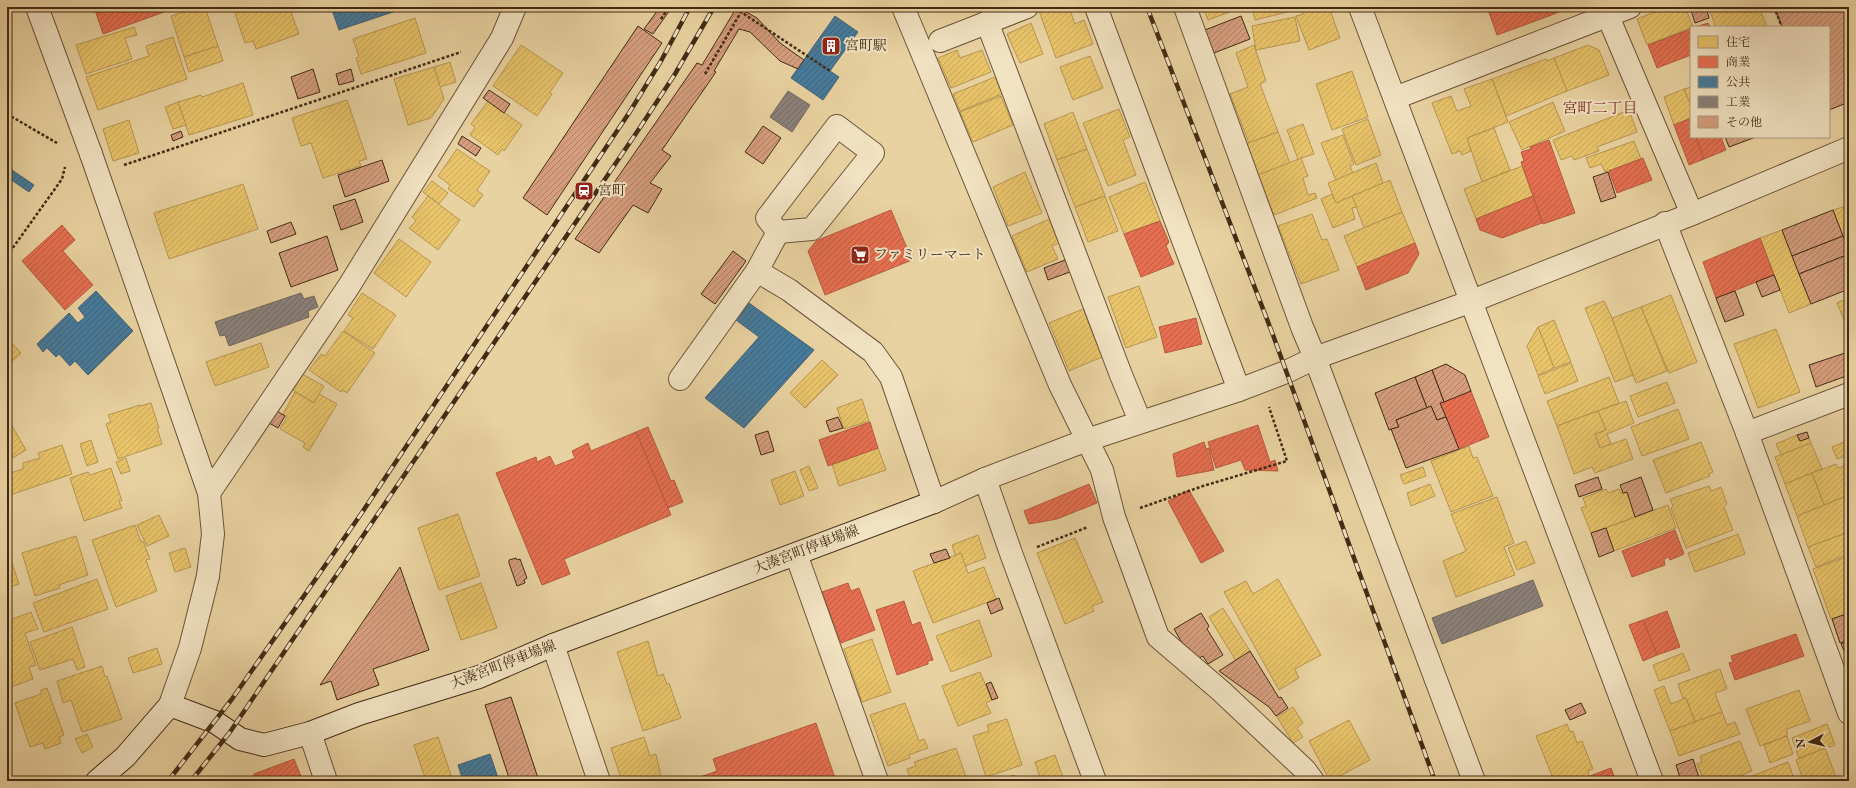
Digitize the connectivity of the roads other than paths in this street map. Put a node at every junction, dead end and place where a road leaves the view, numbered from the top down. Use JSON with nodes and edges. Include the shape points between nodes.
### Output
{"nodes":[{"id":1,"x":37,"y":7,"type":"edge"},
{"id":2,"x":515,"y":7,"type":"edge"},
{"id":3,"x":903,"y":7,"type":"edge"},
{"id":4,"x":1027,"y":7,"type":"edge"},
{"id":5,"x":1096,"y":7,"type":"edge"},
{"id":6,"x":1185,"y":7,"type":"edge"},
{"id":7,"x":1360,"y":7,"type":"edge"},
{"id":8,"x":1630,"y":7,"type":"edge"},
{"id":9,"x":1606,"y":11,"type":"edge"},
{"id":10,"x":987,"y":22,"type":"junction"},
{"id":11,"x":940,"y":41,"type":"dead end"},
{"id":12,"x":1395,"y":98,"type":"junction"},
{"id":13,"x":1849,"y":148,"type":"edge"},
{"id":14,"x":1692,"y":214,"type":"junction"},
{"id":15,"x":1665,"y":223,"type":"junction"},
{"id":16,"x":778,"y":232,"type":"junction"},
{"id":17,"x":757,"y":271,"type":"junction"},
{"id":18,"x":1472,"y":301,"type":"junction"},
{"id":19,"x":1315,"y":358,"type":"junction"},
{"id":20,"x":680,"y":379,"type":"dead end"},
{"id":21,"x":1238,"y":390,"type":"junction"},
{"id":22,"x":1849,"y":394,"type":"edge"},
{"id":23,"x":1140,"y":421,"type":"junction"},
{"id":24,"x":1747,"y":433,"type":"junction"},
{"id":25,"x":1087,"y":440,"type":"junction"},
{"id":26,"x":985,"y":480,"type":"junction"},
{"id":27,"x":209,"y":492,"type":"junction"},
{"id":28,"x":934,"y":502,"type":"junction"},
{"id":29,"x":796,"y":554,"type":"junction"},
{"id":30,"x":553,"y":645,"type":"junction"},
{"id":31,"x":170,"y":705,"type":"junction"},
{"id":32,"x":1849,"y":713,"type":"edge"},
{"id":33,"x":310,"y":733,"type":"junction"},
{"id":34,"x":97,"y":781,"type":"edge"},
{"id":35,"x":326,"y":781,"type":"edge"},
{"id":36,"x":599,"y":781,"type":"edge"},
{"id":37,"x":877,"y":781,"type":"edge"},
{"id":38,"x":1095,"y":781,"type":"edge"},
{"id":39,"x":1313,"y":781,"type":"edge"},
{"id":40,"x":1474,"y":781,"type":"edge"},
{"id":41,"x":1652,"y":781,"type":"edge"}],
"edges":[{"from":1,"to":27,"type":"street"},
{"from":2,"to":27,"type":"street","via":[[502,38],[349,286]]},
{"from":3,"to":25,"type":"street","via":[[1060,386]]},
{"from":4,"to":10,"type":"street"},
{"from":5,"to":21,"type":"street"},
{"from":6,"to":19,"type":"street"},
{"from":7,"to":12,"type":"street"},
{"from":8,"to":9,"type":"street"},
{"from":9,"to":12,"type":"street"},
{"from":9,"to":14,"type":"street"},
{"from":10,"to":11,"type":"street"},
{"from":10,"to":23,"type":"street"},
{"from":12,"to":18,"type":"street"},
{"from":13,"to":14,"type":"street","name":"大湊宮町停車場線"},
{"from":14,"to":15,"type":"street","name":"大湊宮町停車場線"},
{"from":15,"to":18,"type":"street","name":"大湊宮町停車場線"},
{"from":15,"to":24,"type":"street"},
{"from":16,"to":16,"type":"street","via":[[768,218],[837,126],[873,153],[812,229]]},
{"from":16,"to":17,"type":"street"},
{"from":17,"to":20,"type":"street"},
{"from":17,"to":28,"type":"street","via":[[789,290],[874,352],[890,377]]},
{"from":18,"to":19,"type":"street","name":"大湊宮町停車場線"},
{"from":18,"to":41,"type":"street"},
{"from":19,"to":21,"type":"street","name":"大湊宮町停車場線"},
{"from":19,"to":40,"type":"street"},
{"from":21,"to":23,"type":"street","name":"大湊宮町停車場線"},
{"from":22,"to":24,"type":"street"},
{"from":23,"to":25,"type":"street","name":"大湊宮町停車場線"},
{"from":24,"to":32,"type":"street"},
{"from":25,"to":26,"type":"street","name":"大湊宮町停車場線"},
{"from":25,"to":39,"type":"street","via":[[1102,470],[1114,517],[1158,637],[1221,691],[1306,770]]},
{"from":26,"to":28,"type":"street","name":"大湊宮町停車場線"},
{"from":26,"to":38,"type":"street"},
{"from":27,"to":31,"type":"street","via":[[213,534],[208,576],[190,648]]},
{"from":28,"to":29,"type":"street","name":"大湊宮町停車場線"},
{"from":29,"to":30,"type":"street","name":"大湊宮町停車場線"},
{"from":29,"to":37,"type":"street"},
{"from":30,"to":33,"type":"street","name":"大湊宮町停車場線","via":[[479,677],[359,714]]},
{"from":30,"to":36,"type":"street"},
{"from":31,"to":33,"type":"street","name":"大湊宮町停車場線","via":[[215,722],[240,739],[264,745]]},
{"from":31,"to":34,"type":"street","via":[[125,757]]},
{"from":33,"to":35,"type":"street"}]}
